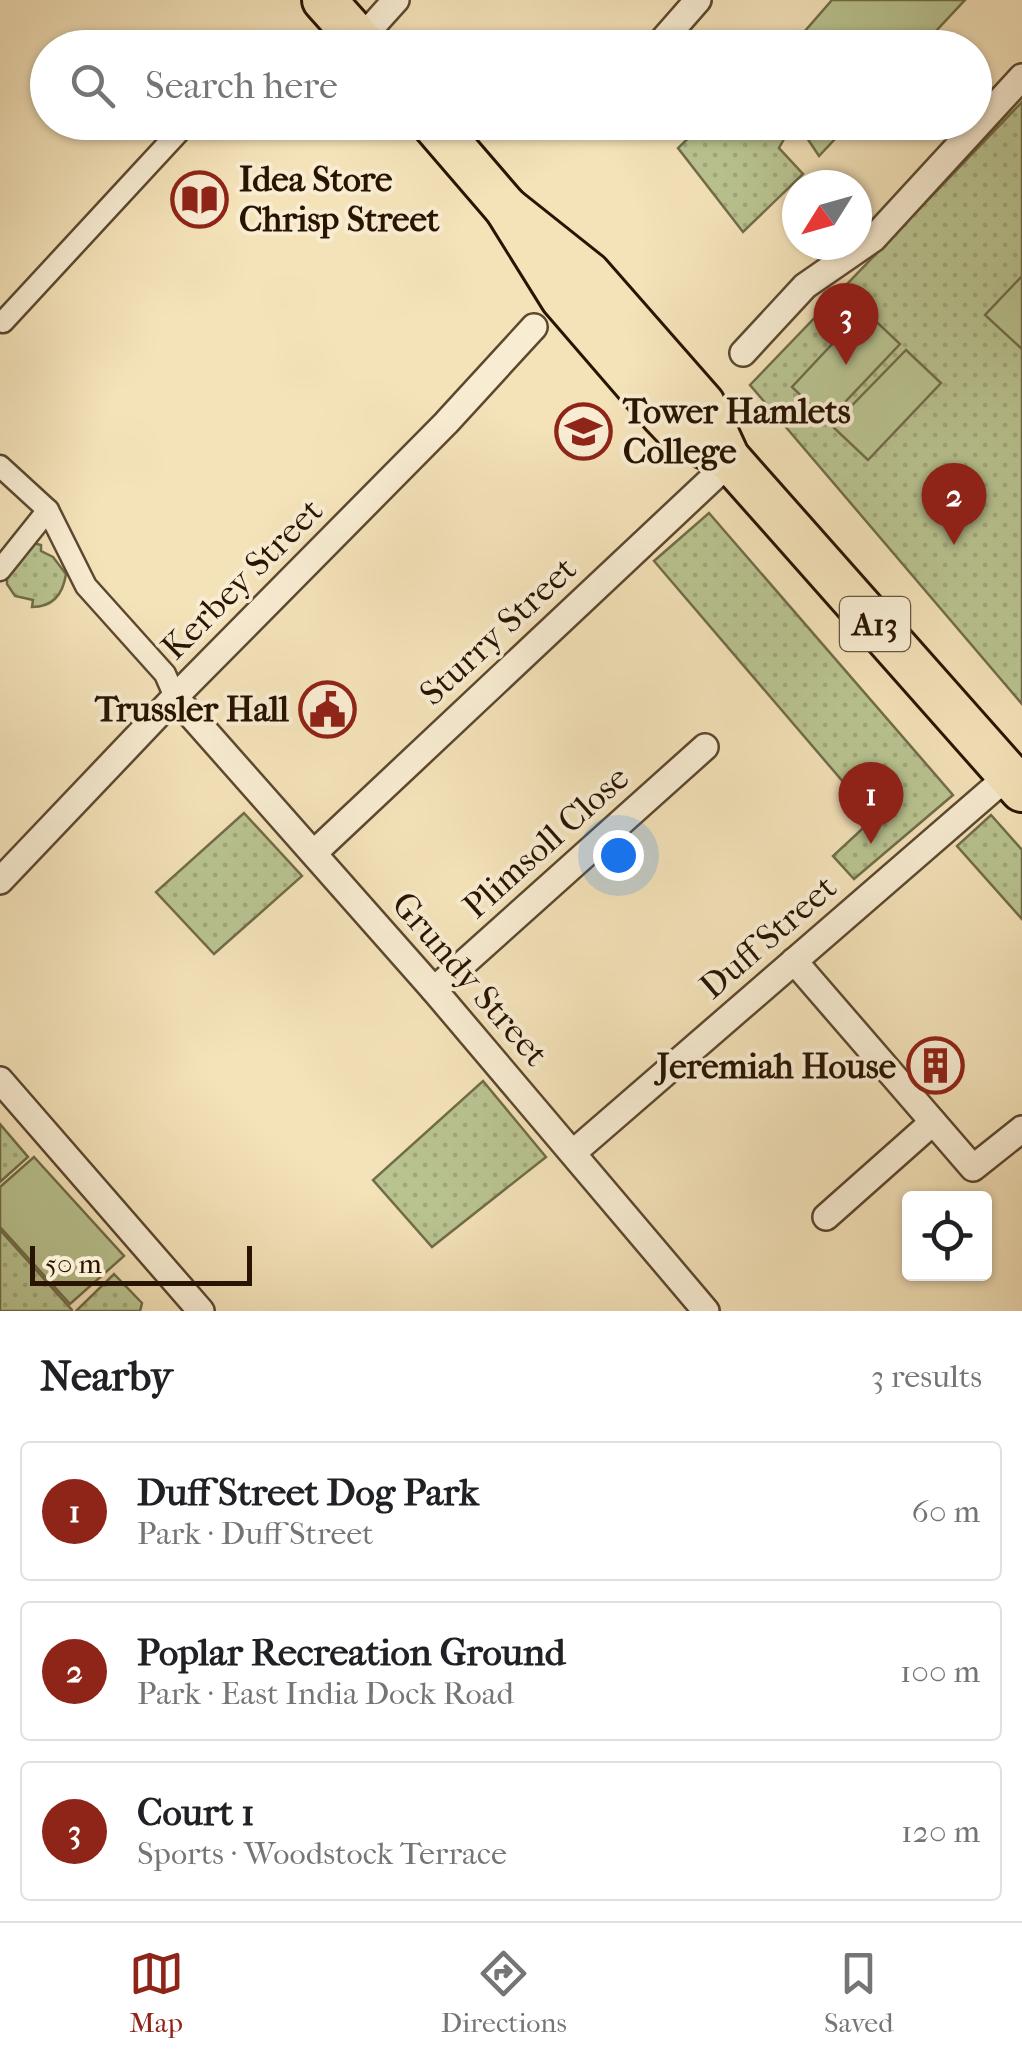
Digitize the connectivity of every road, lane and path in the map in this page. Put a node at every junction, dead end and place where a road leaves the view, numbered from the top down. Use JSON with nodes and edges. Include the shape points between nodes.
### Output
{"nodes":[{"id":1,"x":324,"y":0,"type":"edge"},
{"id":2,"x":396,"y":0,"type":"edge"},
{"id":3,"x":698,"y":0,"type":"edge"},
{"id":4,"x":351,"y":30,"type":"edge"},
{"id":5,"x":374,"y":30,"type":"edge"},
{"id":6,"x":672,"y":30,"type":"edge"},
{"id":7,"x":1022,"y":78,"type":"edge"},
{"id":8,"x":992,"y":110,"type":"edge"},
{"id":9,"x":171,"y":140,"type":"edge"},
{"id":10,"x":447,"y":140,"type":"edge"},
{"id":11,"x":964,"y":140,"type":"edge"},
{"id":12,"x":3,"y":322,"type":"dead end"},
{"id":13,"x":534,"y":327,"type":"dead end"},
{"id":14,"x":743,"y":353,"type":"dead end"},
{"id":15,"x":729,"y":459,"type":"junction"},
{"id":16,"x":0,"y":466,"type":"edge"},
{"id":17,"x":48,"y":510,"type":"junction"},
{"id":18,"x":0,"y":570,"type":"edge"},
{"id":19,"x":176,"y":697,"type":"junction"},
{"id":20,"x":705,"y":747,"type":"dead end"},
{"id":21,"x":1018,"y":776,"type":"edge"},
{"id":22,"x":314,"y":853,"type":"junction"},
{"id":23,"x":0,"y":881,"type":"edge"},
{"id":24,"x":794,"y":961,"type":"junction"},
{"id":25,"x":434,"y":990,"type":"junction"},
{"id":26,"x":0,"y":1080,"type":"edge"},
{"id":27,"x":933,"y":1122,"type":"junction"},
{"id":28,"x":1022,"y":1129,"type":"edge"},
{"id":29,"x":574,"y":1152,"type":"junction"},
{"id":30,"x":826,"y":1217,"type":"dead end"},
{"id":31,"x":202,"y":1311,"type":"edge"},
{"id":32,"x":706,"y":1311,"type":"edge"}],
"edges":[{"from":1,"to":4,"type":"highway"},
{"from":2,"to":5,"type":"street"},
{"from":3,"to":6,"type":"street"},
{"from":7,"to":8,"type":"street"},
{"from":9,"to":12,"type":"street"},
{"from":10,"to":15,"type":"highway","number":"A13","via":[[506,208],[562,298],[663,415],[683,436]]},
{"from":11,"to":14,"type":"street","via":[[873,238],[805,286]]},
{"from":13,"to":19,"type":"street","name":"Kerbey Street"},
{"from":15,"to":21,"type":"highway","number":"A13"},
{"from":15,"to":22,"type":"street","name":"Sturry Street"},
{"from":16,"to":17,"type":"street"},
{"from":17,"to":18,"type":"street"},
{"from":17,"to":19,"type":"street","via":[[86,586],[166,674]]},
{"from":19,"to":22,"type":"street","name":"Grundy Street"},
{"from":19,"to":23,"type":"street","name":"Kerbey Street"},
{"from":20,"to":25,"type":"street","name":"Plimsoll Close"},
{"from":21,"to":24,"type":"street","name":"Duff Street"},
{"from":22,"to":25,"type":"street","name":"Grundy Street"},
{"from":24,"to":27,"type":"street"},
{"from":24,"to":29,"type":"street","name":"Duff Street"},
{"from":25,"to":29,"type":"street","name":"Grundy Street"},
{"from":26,"to":31,"type":"street"},
{"from":27,"to":28,"type":"street","via":[[973,1168]]},
{"from":27,"to":30,"type":"street"},
{"from":29,"to":32,"type":"street","name":"Grundy Street"}]}
